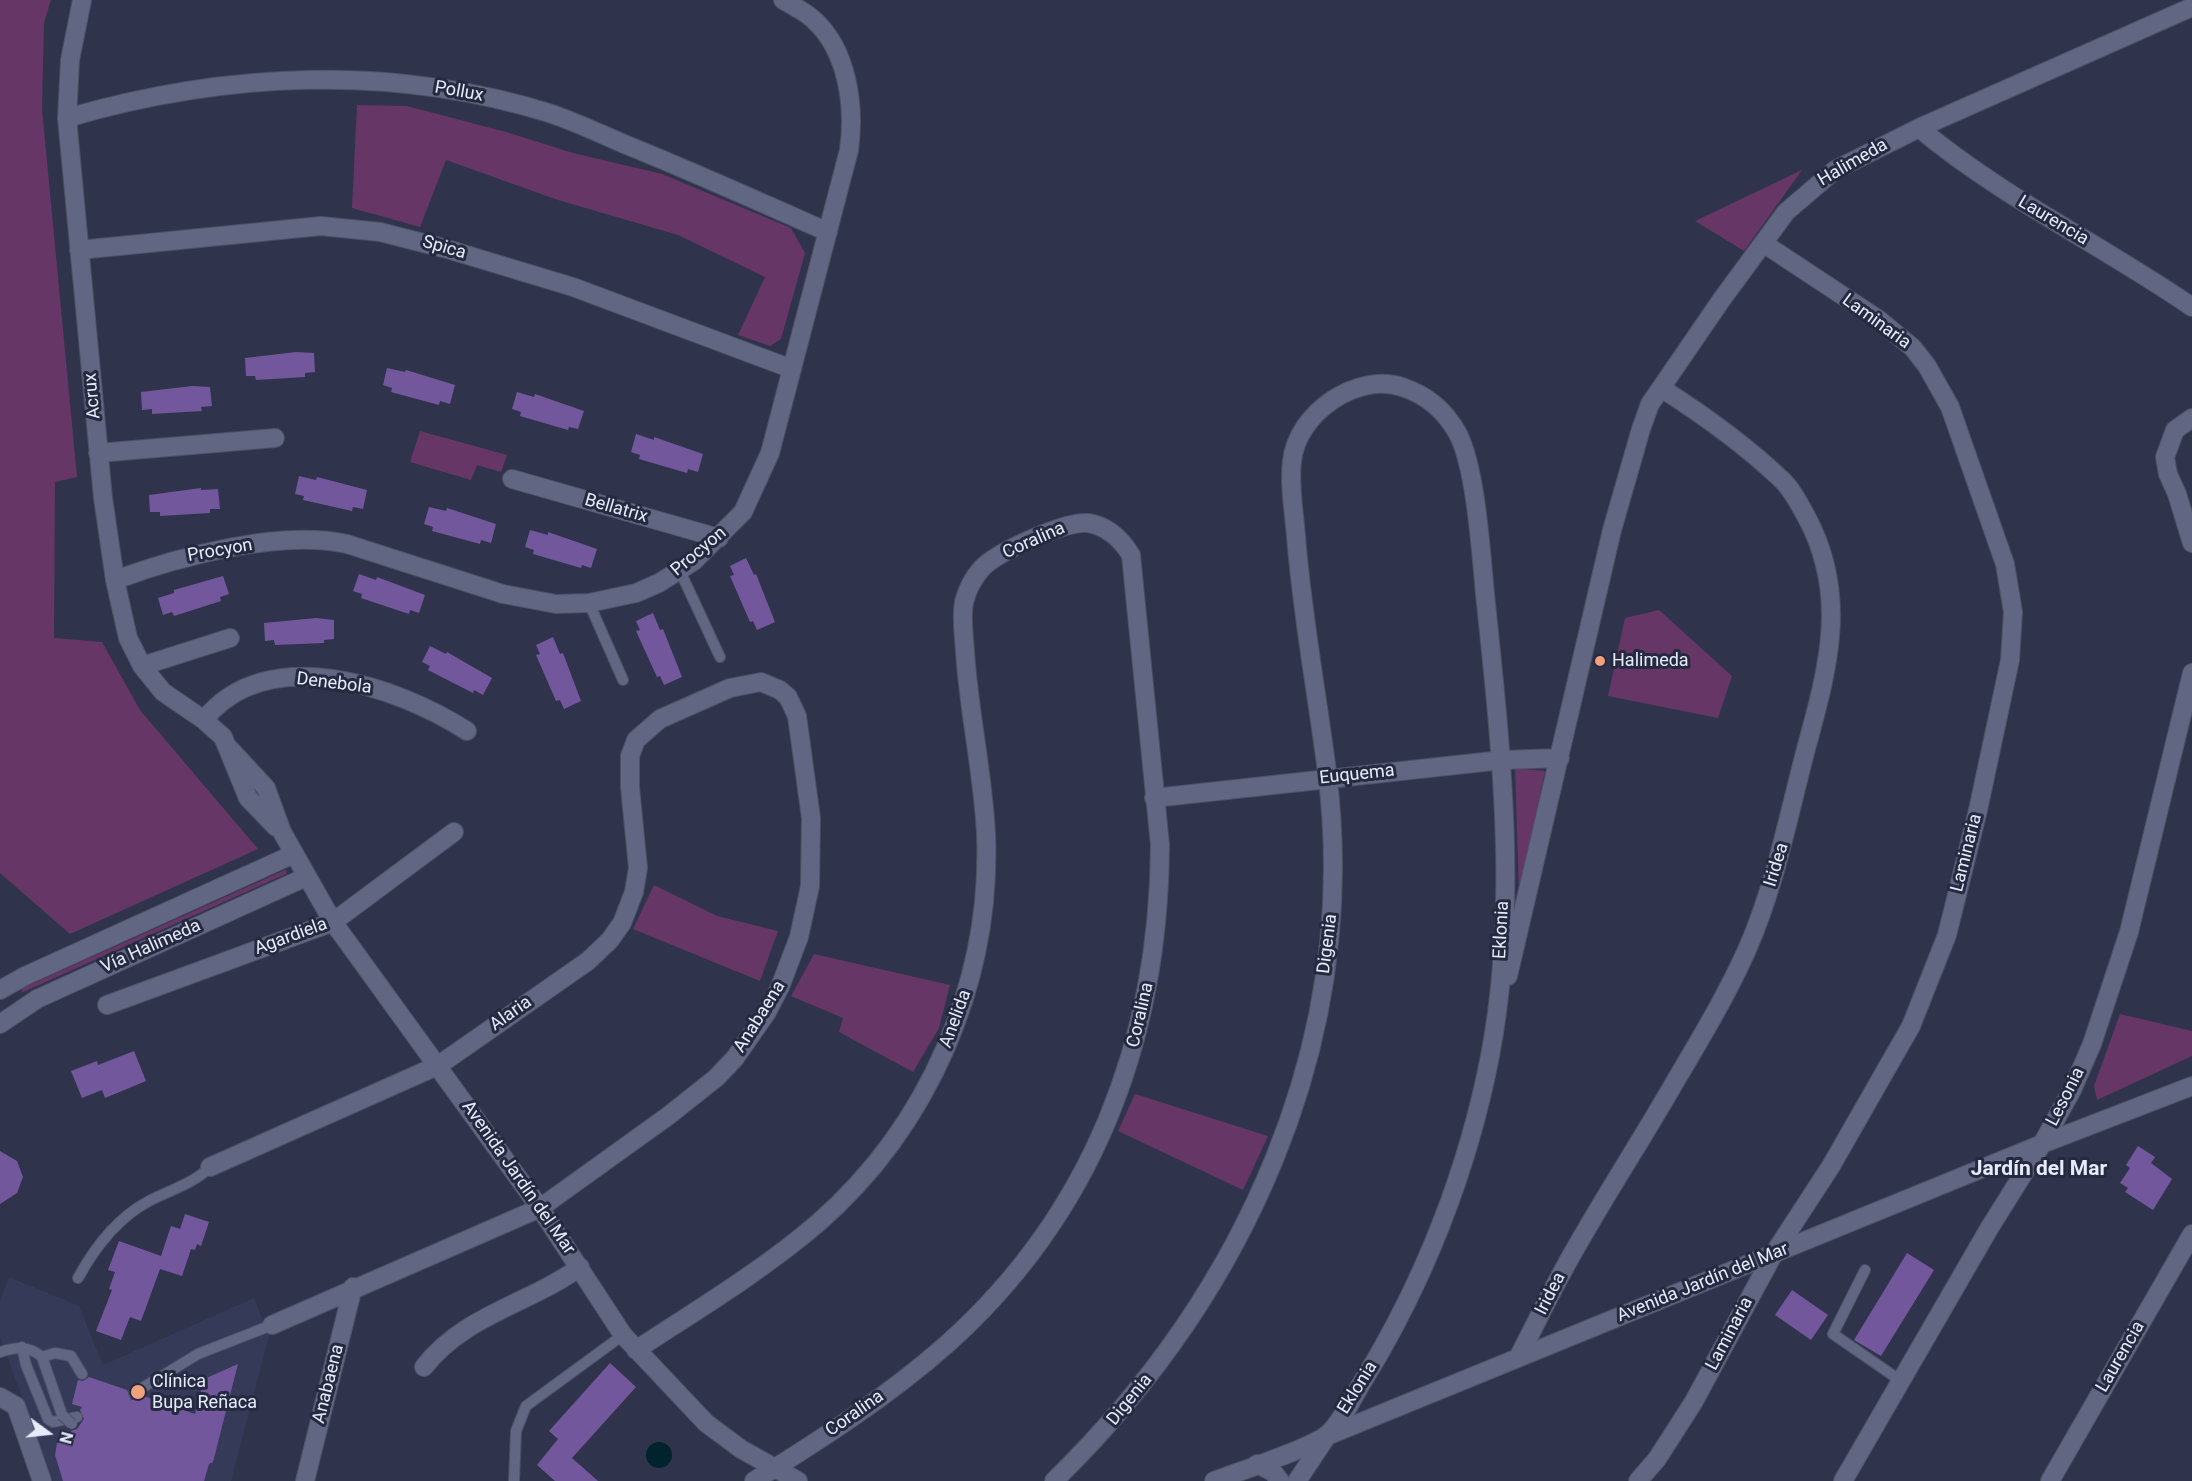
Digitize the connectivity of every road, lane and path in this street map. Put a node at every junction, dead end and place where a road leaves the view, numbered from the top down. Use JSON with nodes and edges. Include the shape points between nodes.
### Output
{"nodes":[{"id":1,"x":82,"y":0,"type":"edge"},
{"id":2,"x":783,"y":0,"type":"edge"},
{"id":3,"x":2192,"y":7,"type":"edge"},
{"id":4,"x":67,"y":118,"type":"junction"},
{"id":5,"x":1919,"y":128,"type":"junction"},
{"id":6,"x":828,"y":232,"type":"junction"},
{"id":7,"x":1763,"y":243,"type":"junction"},
{"id":8,"x":79,"y":250,"type":"junction"},
{"id":9,"x":2192,"y":307,"type":"edge"},
{"id":10,"x":792,"y":369,"type":"junction"},
{"id":11,"x":1381,"y":382,"type":"joint"},
{"id":12,"x":1661,"y":388,"type":"junction"},
{"id":13,"x":2192,"y":418,"type":"edge"},
{"id":14,"x":275,"y":438,"type":"dead end"},
{"id":15,"x":98,"y":453,"type":"junction"},
{"id":16,"x":513,"y":479,"type":"dead end"},
{"id":17,"x":719,"y":538,"type":"junction"},
{"id":18,"x":2192,"y":543,"type":"edge"},
{"id":19,"x":990,"y":562,"type":"joint"},
{"id":20,"x":680,"y":571,"type":"junction"},
{"id":21,"x":115,"y":580,"type":"junction"},
{"id":22,"x":589,"y":603,"type":"junction"},
{"id":23,"x":230,"y":638,"type":"dead end"},
{"id":24,"x":720,"y":657,"type":"dead end"},
{"id":25,"x":142,"y":666,"type":"junction"},
{"id":26,"x":2192,"y":673,"type":"edge"},
{"id":27,"x":624,"y":680,"type":"dead end"},
{"id":28,"x":204,"y":720,"type":"junction"},
{"id":29,"x":467,"y":731,"type":"dead end"},
{"id":30,"x":641,"y":734,"type":"joint"},
{"id":31,"x":1560,"y":758,"type":"junction"},
{"id":32,"x":1502,"y":760,"type":"junction"},
{"id":33,"x":1328,"y":777,"type":"junction"},
{"id":34,"x":1154,"y":798,"type":"junction"},
{"id":35,"x":282,"y":832,"type":"joint"},
{"id":36,"x":454,"y":832,"type":"dead end"},
{"id":37,"x":294,"y":854,"type":"junction"},
{"id":38,"x":306,"y":877,"type":"junction"},
{"id":39,"x":333,"y":922,"type":"junction"},
{"id":40,"x":0,"y":990,"type":"edge"},
{"id":41,"x":0,"y":997,"type":"edge"},
{"id":42,"x":107,"y":1005,"type":"dead end"},
{"id":43,"x":1498,"y":1015,"type":"junction"},
{"id":44,"x":6,"y":1019,"type":"edge"},
{"id":45,"x":438,"y":1065,"type":"junction"},
{"id":46,"x":2192,"y":1086,"type":"edge"},
{"id":47,"x":2042,"y":1144,"type":"junction"},
{"id":48,"x":210,"y":1167,"type":"joint"},
{"id":49,"x":540,"y":1208,"type":"junction"},
{"id":50,"x":2192,"y":1234,"type":"edge"},
{"id":51,"x":1773,"y":1255,"type":"junction"},
{"id":52,"x":580,"y":1267,"type":"junction"},
{"id":53,"x":1865,"y":1270,"type":"dead end"},
{"id":54,"x":78,"y":1278,"type":"dead end"},
{"id":55,"x":353,"y":1287,"type":"junction"},
{"id":56,"x":272,"y":1325,"type":"joint"},
{"id":57,"x":623,"y":1335,"type":"junction"},
{"id":58,"x":22,"y":1347,"type":"junction"},
{"id":59,"x":636,"y":1350,"type":"junction"},
{"id":60,"x":0,"y":1352,"type":"edge"},
{"id":61,"x":1519,"y":1356,"type":"junction"},
{"id":62,"x":42,"y":1357,"type":"junction"},
{"id":63,"x":424,"y":1366,"type":"dead end"},
{"id":64,"x":82,"y":1374,"type":"dead end"},
{"id":65,"x":1901,"y":1381,"type":"junction"},
{"id":66,"x":134,"y":1393,"type":"dead end"},
{"id":67,"x":0,"y":1397,"type":"edge"},
{"id":68,"x":1327,"y":1436,"type":"junction"},
{"id":69,"x":1257,"y":1464,"type":"junction"},
{"id":70,"x":774,"y":1468,"type":"junction"},
{"id":71,"x":42,"y":1481,"type":"edge"},
{"id":72,"x":305,"y":1481,"type":"edge"},
{"id":73,"x":514,"y":1481,"type":"edge"},
{"id":74,"x":754,"y":1481,"type":"edge"},
{"id":75,"x":798,"y":1481,"type":"edge"},
{"id":76,"x":1054,"y":1481,"type":"edge"},
{"id":77,"x":1214,"y":1481,"type":"edge"},
{"id":78,"x":1280,"y":1481,"type":"edge"},
{"id":79,"x":1297,"y":1481,"type":"edge"},
{"id":80,"x":1638,"y":1481,"type":"edge"},
{"id":81,"x":1843,"y":1481,"type":"edge"},
{"id":82,"x":2050,"y":1481,"type":"edge"}],
"edges":[{"from":1,"to":4,"type":"street","name":"Acrux","via":[[70,60]]},
{"from":2,"to":6,"type":"street","name":"Procyon","via":[[815,20],[827,36],[849,95],[852,131]]},
{"from":3,"to":5,"type":"street","name":"Halimeda"},
{"from":4,"to":6,"type":"street","name":"Pollux","via":[[151,96],[236,83],[333,79],[429,87],[551,114]]},
{"from":4,"to":8,"type":"street","name":"Acrux"},
{"from":5,"to":7,"type":"street","name":"Halimeda","via":[[1855,158],[1817,183],[1786,212]]},
{"from":5,"to":9,"type":"street","name":"Laurencia","via":[[2023,204],[2144,274]]},
{"from":6,"to":10,"type":"street","name":"Procyon"},
{"from":7,"to":12,"type":"street","name":"Halimeda"},
{"from":7,"to":51,"type":"street","name":"Laminaria","via":[[1878,319],[1913,348],[1927,366],[1950,407],[1978,482],[2005,564],[2013,612],[2010,660],[1947,935],[1911,1026],[1831,1166]]},
{"from":8,"to":10,"type":"street","name":"Spica","via":[[321,226],[380,232],[573,287]]},
{"from":8,"to":15,"type":"street","name":"Acrux"},
{"from":10,"to":17,"type":"street","name":"Procyon","via":[[770,453],[756,489],[743,512]]},
{"from":11,"to":32,"type":"street","name":"Eklonia","via":[[1412,390],[1436,406],[1455,428],[1466,455]]},
{"from":11,"to":33,"type":"street","name":"Digenia","via":[[1340,396],[1319,409],[1300,433],[1292,457],[1298,563]]},
{"from":12,"to":31,"type":"street","name":"Halimeda","via":[[1641,429],[1612,530]]},
{"from":12,"to":61,"type":"street","name":"Iridea","via":[[1783,480],[1796,498],[1823,559],[1831,603],[1830,649],[1823,692],[1786,835],[1748,948],[1667,1096],[1565,1266]]},
{"from":13,"to":18,"type":"street","via":[[2175,430],[2165,457]]},
{"from":14,"to":15,"type":"street"},
{"from":15,"to":21,"type":"street","name":"Acrux"},
{"from":16,"to":17,"type":"street","name":"Bellatrix"},
{"from":17,"to":20,"type":"street","name":"Procyon"},
{"from":19,"to":34,"type":"street","name":"Coralina","via":[[1078,523],[1097,525],[1125,545],[1131,555]]},
{"from":19,"to":59,"type":"street","name":"Anelida","via":[[970,586],[962,615],[984,801],[984,901],[968,989],[939,1064],[903,1127],[838,1204],[796,1241]]},
{"from":20,"to":22,"type":"street","name":"Procyon","via":[[636,593]]},
{"from":20,"to":24,"type":"lane"},
{"from":21,"to":22,"type":"street","name":"Procyon","via":[[218,550],[318,539],[347,543],[520,599]]},
{"from":21,"to":25,"type":"street","name":"Acrux","via":[[128,638]]},
{"from":22,"to":27,"type":"lane"},
{"from":23,"to":25,"type":"street"},
{"from":25,"to":28,"type":"street","name":"Acrux","via":[[175,703]]},
{"from":26,"to":47,"type":"street","name":"Lesonia","via":[[2111,995],[2072,1090]]},
{"from":28,"to":29,"type":"street","name":"Denebola","via":[[231,693],[254,683],[279,678],[320,679],[402,696]]},
{"from":28,"to":35,"type":"street","name":"Acrux","via":[[266,788]]},
{"from":30,"to":45,"type":"street","name":"Alaria","via":[[630,756],[638,868],[622,923],[588,961]]},
{"from":30,"to":49,"type":"street","name":"Anabaena","via":[[660,719],[750,682],[771,684],[788,697],[797,716],[811,818],[812,860],[805,912],[792,961],[780,987],[735,1058],[668,1116]]},
{"from":31,"to":32,"type":"street","name":"Euquema"},
{"from":31,"to":43,"type":"street","name":"Halimeda"},
{"from":32,"to":33,"type":"street","name":"Euquema"},
{"from":32,"to":43,"type":"street","name":"Eklonia","via":[[1506,826]]},
{"from":33,"to":34,"type":"street","name":"Euquema"},
{"from":33,"to":76,"type":"street","name":"Digenia","via":[[1335,876],[1326,968],[1308,1059],[1280,1147],[1243,1230],[1192,1318],[1102,1435]]},
{"from":34,"to":70,"type":"street","name":"Coralina","via":[[1160,888],[1151,971],[1132,1054],[1088,1163],[1025,1260],[974,1318],[916,1370]]},
{"from":35,"to":37,"type":"street","name":"Avenida Jardín del Mar"},
{"from":36,"to":39,"type":"street","name":"Agardiela"},
{"from":37,"to":38,"type":"street","name":"Avenida Jardín del Mar"},
{"from":37,"to":40,"type":"street","name":"Vía Halimeda"},
{"from":38,"to":39,"type":"street","name":"Avenida Jardín del Mar"},
{"from":38,"to":44,"type":"street","name":"Vía Halimeda","via":[[37,999]]},
{"from":39,"to":42,"type":"street","name":"Agardiela"},
{"from":39,"to":45,"type":"street","name":"Avenida Jardín del Mar"},
{"from":41,"to":44,"type":"street"},
{"from":43,"to":68,"type":"street","name":"Eklonia","via":[[1466,1151],[1429,1255],[1374,1364]]},
{"from":45,"to":48,"type":"street","name":"Alaria"},
{"from":45,"to":49,"type":"street","name":"Avenida Jardín del Mar"},
{"from":46,"to":47,"type":"street","name":"Avenida Jardín del Mar"},
{"from":47,"to":51,"type":"street","name":"Avenida Jardín del Mar"},
{"from":47,"to":65,"type":"street","name":"Lesonia"},
{"from":48,"to":54,"type":"lane","via":[[194,1180],[130,1214],[99,1245]]},
{"from":49,"to":52,"type":"street","name":"Avenida Jardín del Mar"},
{"from":49,"to":55,"type":"street","name":"Anabaena"},
{"from":50,"to":82,"type":"street","name":"Laurencia"},
{"from":51,"to":61,"type":"street","name":"Avenida Jardín del Mar"},
{"from":51,"to":80,"type":"street","name":"Laminaria","via":[[1693,1403]]},
{"from":52,"to":57,"type":"street","name":"Avenida Jardín del Mar"},
{"from":52,"to":63,"type":"street","via":[[540,1293],[460,1330]]},
{"from":53,"to":65,"type":"lane","via":[[1833,1334]]},
{"from":55,"to":56,"type":"street","name":"Anabaena"},
{"from":55,"to":72,"type":"street","name":"Anabaena"},
{"from":56,"to":66,"type":"lane","via":[[198,1353]]},
{"from":57,"to":59,"type":"street","name":"Avenida Jardín del Mar"},
{"from":57,"to":73,"type":"lane","via":[[526,1406],[516,1431]]},
{"from":58,"to":60,"type":"lane"},
{"from":58,"to":62,"type":"lane"},
{"from":58,"to":62,"type":"lane","bridge":true,"via":[[48,1419],[75,1420],[63,1415]]},
{"from":59,"to":70,"type":"street","name":"Avenida Jardín del Mar","via":[[706,1423]]},
{"from":61,"to":68,"type":"street","name":"Avenida Jardín del Mar"},
{"from":62,"to":64,"type":"lane","via":[[55,1353],[71,1356]]},
{"from":65,"to":81,"type":"street","name":"Lesonia"},
{"from":67,"to":71,"type":"street","via":[[16,1406]]},
{"from":68,"to":69,"type":"street","name":"Avenida Jardín del Mar"},
{"from":68,"to":79,"type":"street","name":"Eklonia"},
{"from":69,"to":77,"type":"street","name":"Avenida Jardín del Mar"},
{"from":69,"to":78,"type":"street","via":[[1274,1472]]},
{"from":70,"to":74,"type":"street","name":"Coralina"},
{"from":70,"to":75,"type":"street","name":"Avenida Jardín del Mar"}]}
